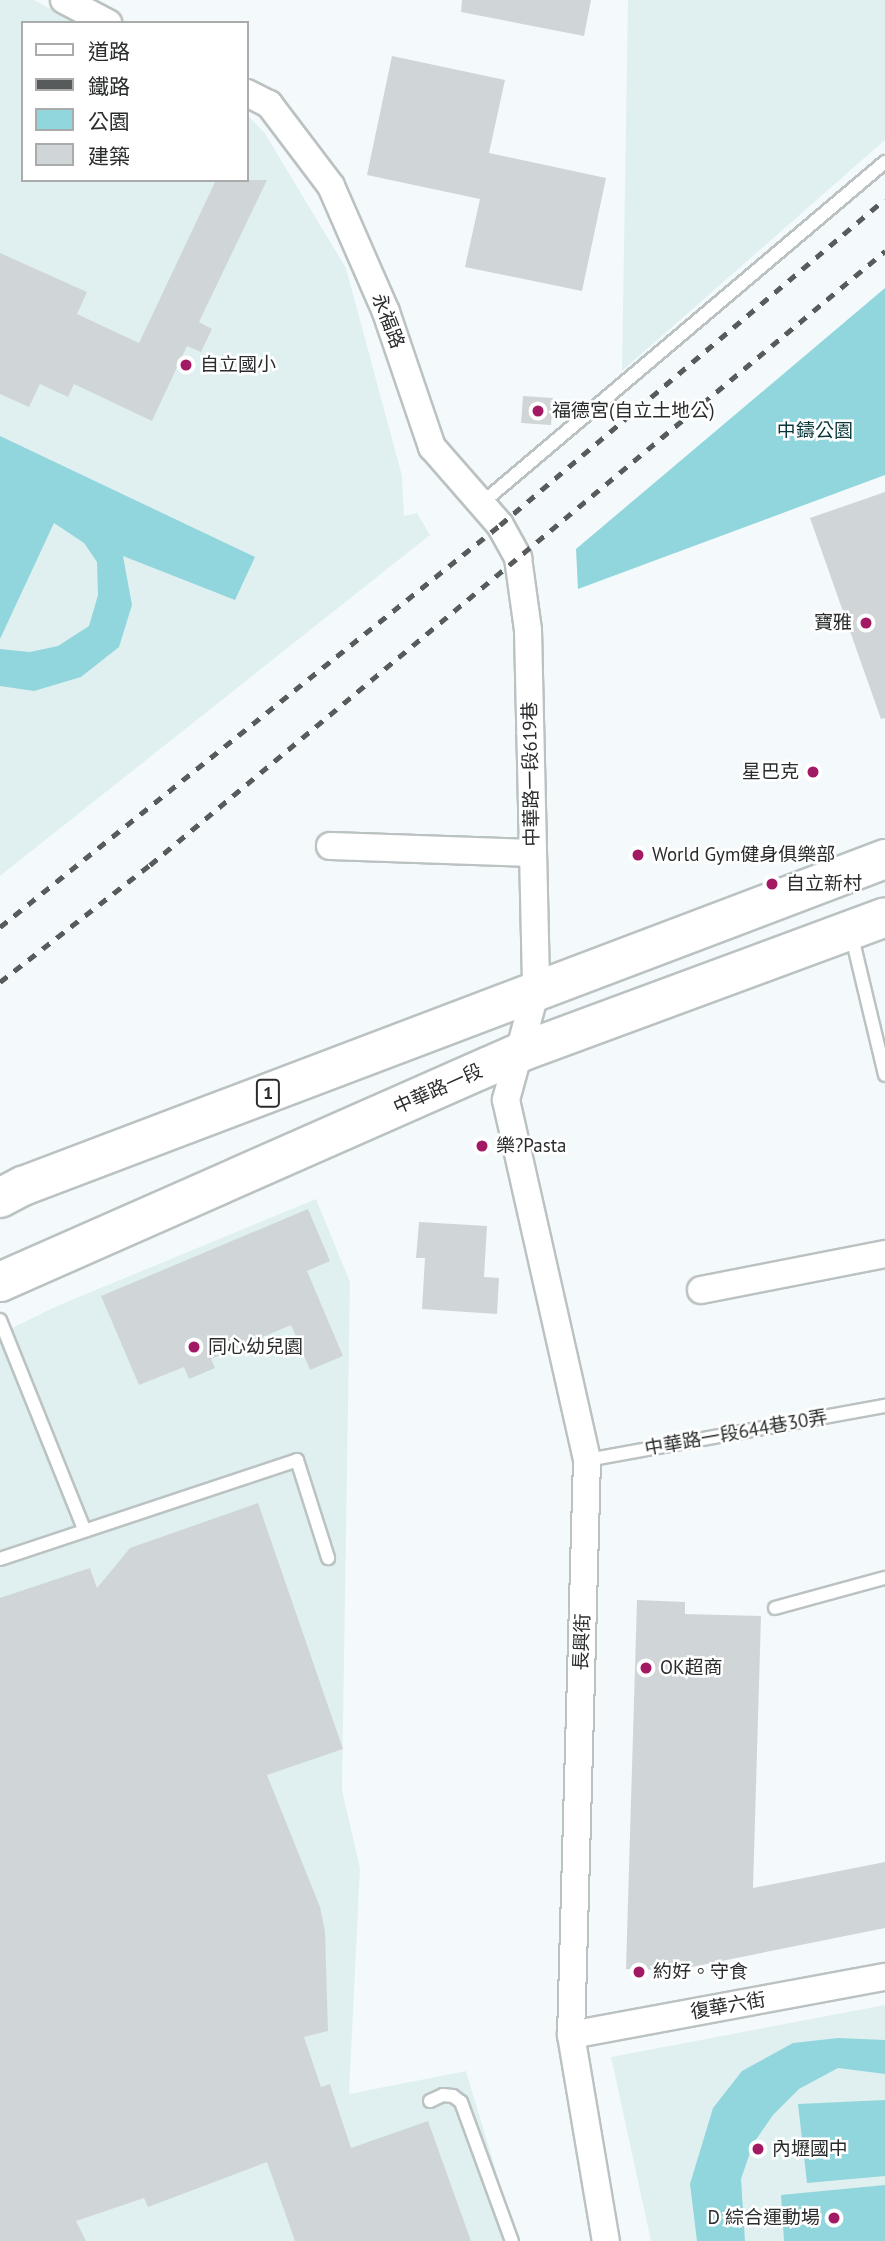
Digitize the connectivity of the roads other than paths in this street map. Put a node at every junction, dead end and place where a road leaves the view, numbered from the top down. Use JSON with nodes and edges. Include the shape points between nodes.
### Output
{"nodes":[{"id":1,"x":64,"y":0,"type":"edge"},
{"id":2,"x":104,"y":21,"type":"edge"},
{"id":3,"x":248,"y":94,"type":"edge"},
{"id":4,"x":885,"y":162,"type":"edge"},
{"id":5,"x":482,"y":503,"type":"junction"},
{"id":6,"x":518,"y":558,"type":"joint"},
{"id":7,"x":330,"y":846,"type":"dead end"},
{"id":8,"x":533,"y":853,"type":"junction"},
{"id":9,"x":885,"y":859,"type":"edge"},
{"id":10,"x":868,"y":924,"type":"edge"},
{"id":11,"x":536,"y":990,"type":"junction"},
{"id":12,"x":522,"y":1052,"type":"junction"},
{"id":13,"x":885,"y":1075,"type":"edge"},
{"id":14,"x":0,"y":1198,"type":"edge"},
{"id":15,"x":885,"y":1254,"type":"edge"},
{"id":16,"x":0,"y":1282,"type":"edge"},
{"id":17,"x":701,"y":1290,"type":"dead end"},
{"id":18,"x":0,"y":1320,"type":"edge"},
{"id":19,"x":885,"y":1406,"type":"edge"},
{"id":20,"x":587,"y":1460,"type":"junction"},
{"id":21,"x":84,"y":1529,"type":"junction"},
{"id":22,"x":328,"y":1558,"type":"dead end"},
{"id":23,"x":0,"y":1559,"type":"edge"},
{"id":24,"x":885,"y":1578,"type":"edge"},
{"id":25,"x":775,"y":1608,"type":"dead end"},
{"id":26,"x":885,"y":1977,"type":"edge"},
{"id":27,"x":571,"y":2035,"type":"junction"},
{"id":28,"x":429,"y":2101,"type":"dead end"},
{"id":29,"x":512,"y":2241,"type":"edge"},
{"id":30,"x":606,"y":2241,"type":"edge"}],
"edges":[{"from":1,"to":2,"type":"street"},
{"from":3,"to":5,"type":"street","name":"永福路","via":[[269,104],[331,186],[386,312],[432,447]]},
{"from":4,"to":5,"type":"lane"},
{"from":5,"to":6,"type":"street","name":"永福路"},
{"from":6,"to":8,"type":"street","name":"中華路一段619巷","via":[[528,629]]},
{"from":7,"to":8,"type":"street"},
{"from":8,"to":11,"type":"street","name":"中華路一段619巷"},
{"from":9,"to":11,"type":"main road","number":"1"},
{"from":10,"to":12,"type":"main road","name":"中華路一段"},
{"from":10,"to":13,"type":"lane"},
{"from":11,"to":12,"type":"street","name":"中華路一段619巷"},
{"from":11,"to":14,"type":"main road","number":"1"},
{"from":12,"to":16,"type":"main road","name":"中華路一段"},
{"from":12,"to":20,"type":"street","name":"長興街","via":[[506,1100]]},
{"from":15,"to":17,"type":"street"},
{"from":18,"to":21,"type":"lane"},
{"from":19,"to":20,"type":"lane","name":"中華路一段644巷30弄"},
{"from":20,"to":27,"type":"street","name":"長興街"},
{"from":21,"to":22,"type":"lane","via":[[297,1460]]},
{"from":21,"to":23,"type":"lane"},
{"from":24,"to":25,"type":"lane"},
{"from":26,"to":27,"type":"street","name":"復華六街"},
{"from":27,"to":30,"type":"street","name":"長興街"},
{"from":28,"to":29,"type":"lane","via":[[443,2095],[461,2102]]}]}
